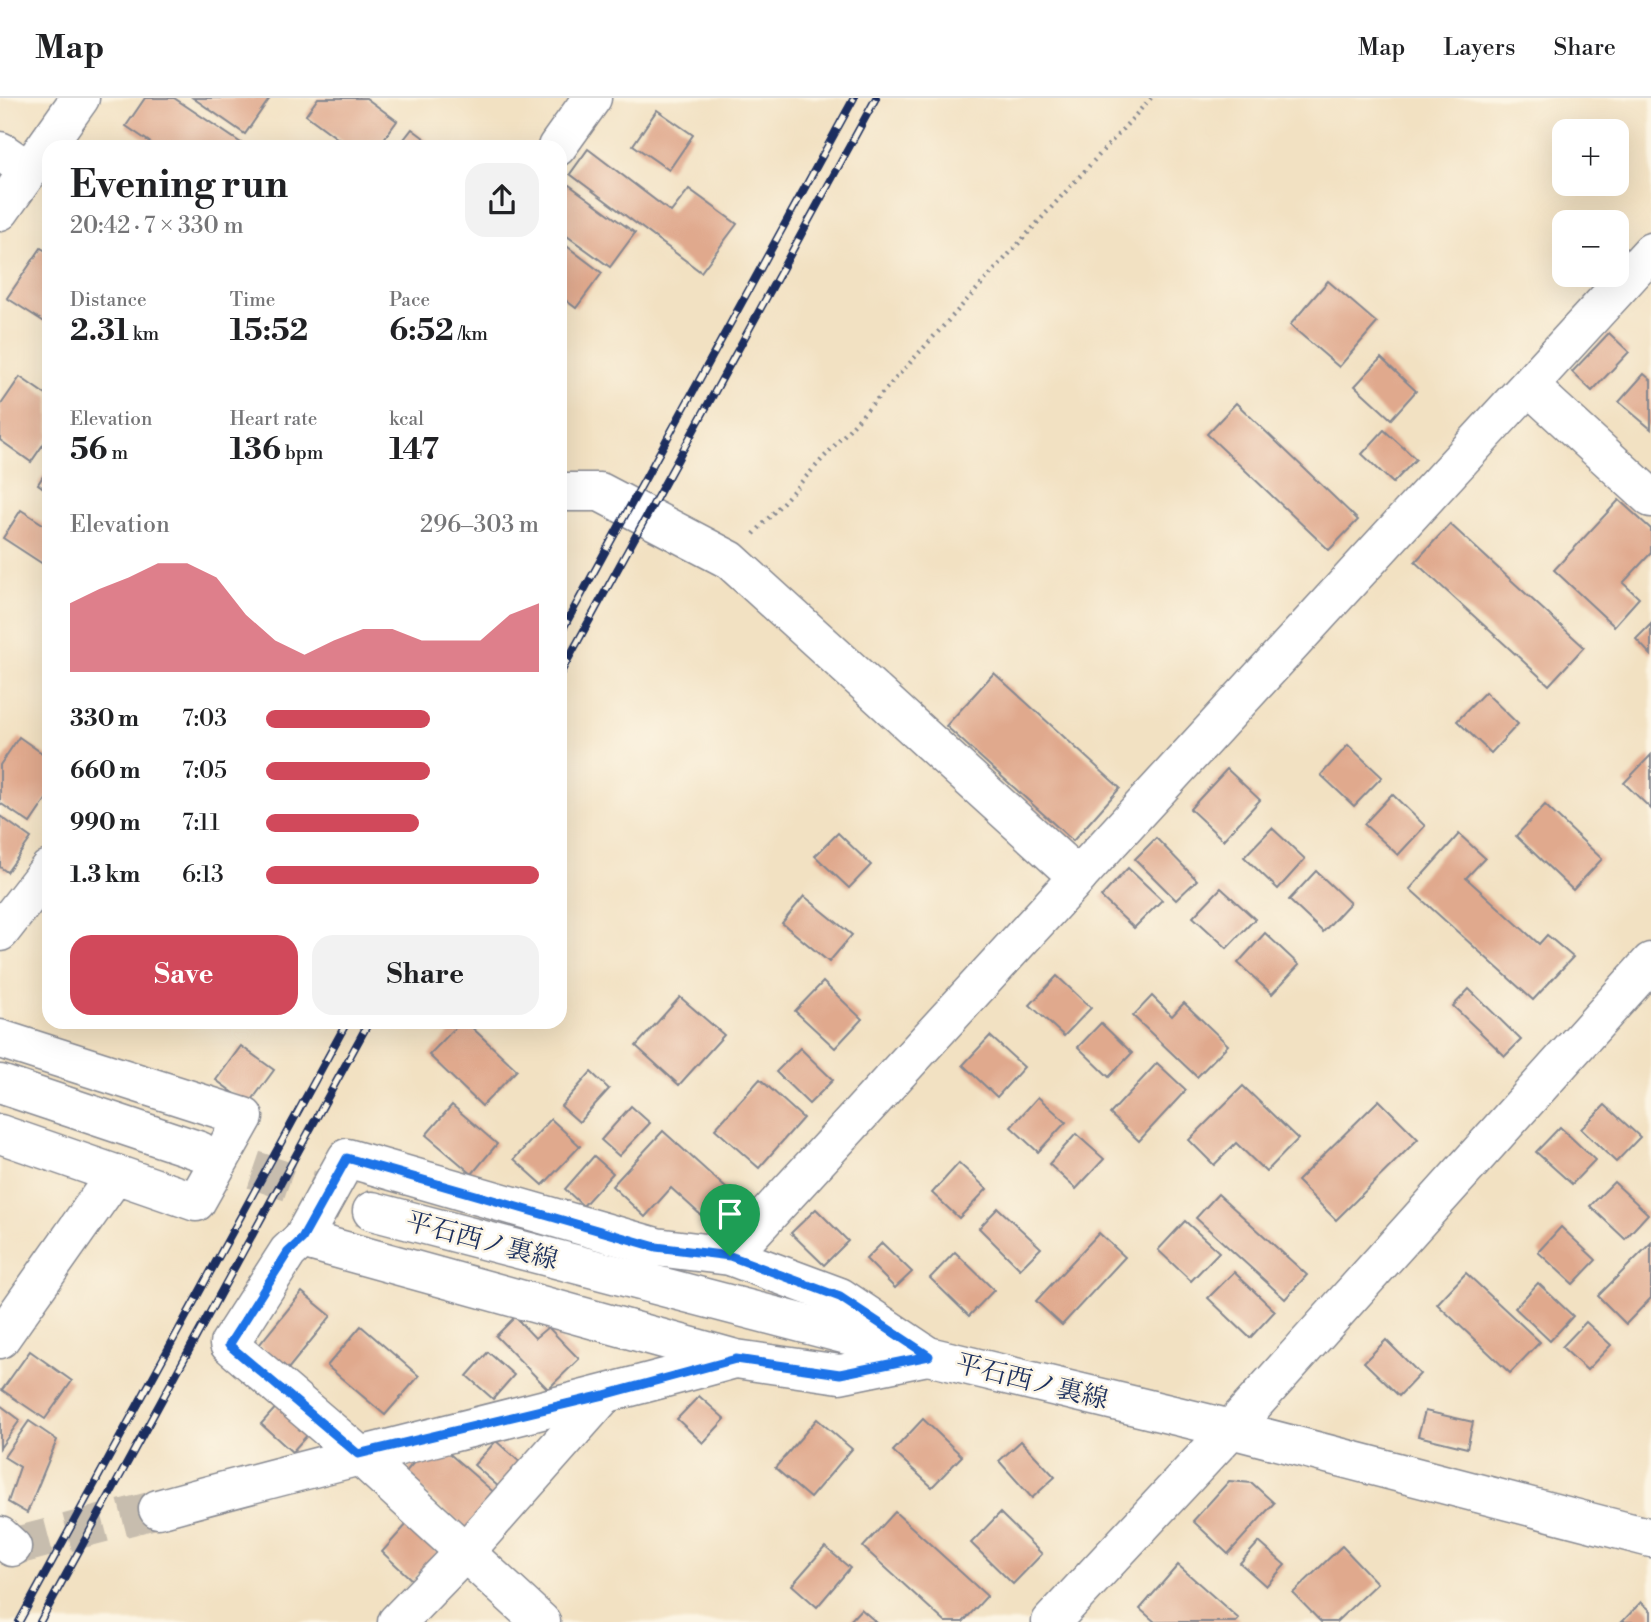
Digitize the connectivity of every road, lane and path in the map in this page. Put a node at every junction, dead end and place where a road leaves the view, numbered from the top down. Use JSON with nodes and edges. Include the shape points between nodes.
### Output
{"nodes":[{"id":1,"x":80,"y":98,"type":"edge"},
{"id":2,"x":592,"y":98,"type":"edge"},
{"id":3,"x":1151,"y":98,"type":"edge"},
{"id":4,"x":44,"y":140,"type":"edge"},
{"id":5,"x":562,"y":140,"type":"edge"},
{"id":6,"x":42,"y":142,"type":"edge"},
{"id":7,"x":30,"y":156,"type":"edge"},
{"id":8,"x":0,"y":211,"type":"edge"},
{"id":9,"x":1651,"y":252,"type":"edge"},
{"id":10,"x":1530,"y":387,"type":"junction"},
{"id":11,"x":567,"y":492,"type":"edge"},
{"id":12,"x":1651,"y":498,"type":"edge"},
{"id":13,"x":730,"y":560,"type":"junction"},
{"id":14,"x":1078,"y":877,"type":"junction"},
{"id":15,"x":42,"y":878,"type":"edge"},
{"id":16,"x":0,"y":932,"type":"edge"},
{"id":17,"x":1651,"y":962,"type":"edge"},
{"id":18,"x":0,"y":1039,"type":"edge"},
{"id":19,"x":0,"y":1084,"type":"edge"},
{"id":20,"x":0,"y":1134,"type":"edge"},
{"id":21,"x":200,"y":1151,"type":"tunnel mouth"},
{"id":22,"x":116,"y":1174,"type":"junction"},
{"id":23,"x":372,"y":1211,"type":"tunnel mouth"},
{"id":24,"x":302,"y":1239,"type":"junction"},
{"id":25,"x":730,"y":1256,"type":"junction"},
{"id":26,"x":0,"y":1339,"type":"edge"},
{"id":27,"x":929,"y":1356,"type":"junction"},
{"id":28,"x":736,"y":1359,"type":"junction"},
{"id":29,"x":604,"y":1395,"type":"junction"},
{"id":30,"x":1231,"y":1429,"type":"junction"},
{"id":31,"x":358,"y":1454,"type":"junction"},
{"id":32,"x":158,"y":1509,"type":"tunnel mouth"},
{"id":33,"x":0,"y":1536,"type":"edge"},
{"id":34,"x":1651,"y":1538,"type":"edge"},
{"id":35,"x":0,"y":1550,"type":"edge"},
{"id":36,"x":465,"y":1552,"type":"junction"},
{"id":37,"x":397,"y":1622,"type":"edge"},
{"id":38,"x":541,"y":1622,"type":"edge"},
{"id":39,"x":1051,"y":1622,"type":"edge"}],
"edges":[{"from":1,"to":4,"type":"main road"},
{"from":2,"to":5,"type":"main road"},
{"from":3,"to":13,"type":"path"},
{"from":6,"to":7,"type":"main road"},
{"from":7,"to":8,"type":"main road"},
{"from":9,"to":10,"type":"main road"},
{"from":10,"to":12,"type":"main road"},
{"from":10,"to":14,"type":"main road"},
{"from":11,"to":13,"type":"main road","via":[[600,492]]},
{"from":13,"to":14,"type":"main road"},
{"from":14,"to":25,"type":"main road"},
{"from":15,"to":16,"type":"main road"},
{"from":17,"to":30,"type":"main road"},
{"from":18,"to":22,"type":"main road","via":[[244,1117],[196,1202]]},
{"from":19,"to":21,"type":"main road"},
{"from":20,"to":22,"type":"main road"},
{"from":22,"to":26,"type":"main road"},
{"from":23,"to":27,"type":"main road","name":"平石西ノ裏線"},
{"from":24,"to":25,"type":"main road","via":[[347,1158],[656,1247]]},
{"from":24,"to":28,"type":"main road"},
{"from":24,"to":31,"type":"main road","via":[[288,1252],[229,1345]]},
{"from":25,"to":27,"type":"main road","via":[[840,1297]]},
{"from":27,"to":28,"type":"main road","via":[[840,1374]]},
{"from":27,"to":30,"type":"main road","name":"平石西ノ裏線"},
{"from":28,"to":29,"type":"main road"},
{"from":29,"to":31,"type":"main road"},
{"from":29,"to":36,"type":"main road"},
{"from":30,"to":34,"type":"main road","name":"平石西ノ裏線"},
{"from":30,"to":39,"type":"main road"},
{"from":31,"to":32,"type":"main road"},
{"from":31,"to":36,"type":"main road"},
{"from":33,"to":35,"type":"main road","via":[[12,1547]]},
{"from":36,"to":37,"type":"main road"},
{"from":36,"to":38,"type":"main road"}]}
